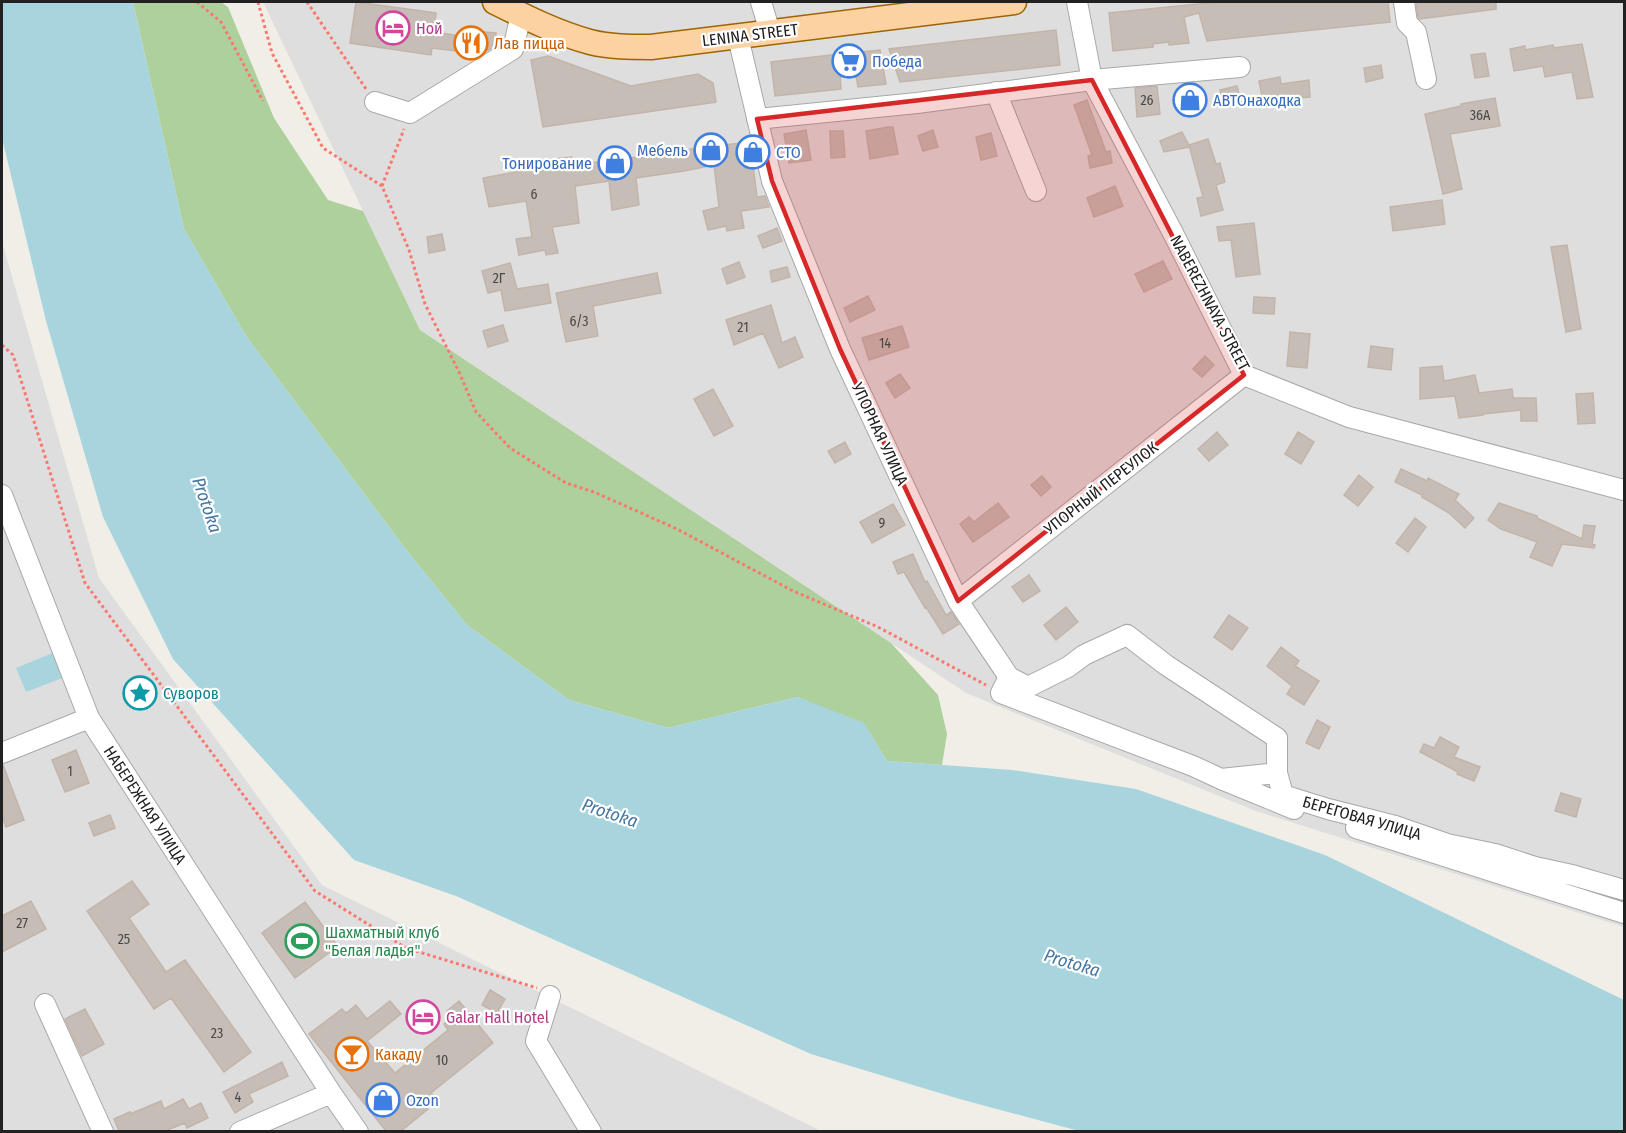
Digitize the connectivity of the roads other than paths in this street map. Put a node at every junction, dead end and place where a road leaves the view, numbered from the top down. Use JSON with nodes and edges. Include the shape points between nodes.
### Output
{"nodes":[{"id":1,"x":495,"y":2,"type":"edge"},
{"id":2,"x":761,"y":2,"type":"edge"},
{"id":3,"x":1014,"y":2,"type":"edge"},
{"id":4,"x":1077,"y":2,"type":"edge"},
{"id":5,"x":1404,"y":2,"type":"edge"},
{"id":6,"x":983,"y":3,"type":"edge"},
{"id":7,"x":521,"y":15,"type":"junction"},
{"id":8,"x":770,"y":32,"type":"junction"},
{"id":9,"x":738,"y":37,"type":"junction"},
{"id":10,"x":1240,"y":67,"type":"dead end"},
{"id":11,"x":1426,"y":79,"type":"dead end"},
{"id":12,"x":1092,"y":80,"type":"junction"},
{"id":13,"x":996,"y":92,"type":"junction"},
{"id":14,"x":375,"y":102,"type":"road end"},
{"id":15,"x":757,"y":119,"type":"junction"},
{"id":16,"x":1036,"y":191,"type":"dead end"},
{"id":17,"x":1244,"y":375,"type":"junction"},
{"id":18,"x":1624,"y":490,"type":"edge"},
{"id":19,"x":2,"y":495,"type":"edge"},
{"id":20,"x":958,"y":601,"type":"junction"},
{"id":21,"x":1005,"y":685,"type":"junction"},
{"id":22,"x":89,"y":718,"type":"junction"},
{"id":23,"x":2,"y":753,"type":"edge"},
{"id":24,"x":1277,"y":773,"type":"junction"},
{"id":25,"x":1221,"y":779,"type":"junction"},
{"id":26,"x":1624,"y":890,"type":"edge"},
{"id":27,"x":1624,"y":913,"type":"edge"},
{"id":28,"x":550,"y":996,"type":"road end"},
{"id":29,"x":45,"y":1004,"type":"dead end"},
{"id":30,"x":331,"y":1093,"type":"junction"},
{"id":31,"x":103,"y":1131,"type":"edge"},
{"id":32,"x":240,"y":1131,"type":"edge"},
{"id":33,"x":358,"y":1131,"type":"edge"},
{"id":34,"x":591,"y":1131,"type":"edge"}],
"edges":[{"from":1,"to":7,"type":"main road","name":"LENINA STREET"},
{"from":2,"to":8,"type":"street"},
{"from":3,"to":6,"type":"main road","name":"LENINA STREET"},
{"from":4,"to":12,"type":"street","name":"NABEREZHNAYA STREET"},
{"from":5,"to":11,"type":"street","via":[[1407,23],[1416,32]]},
{"from":6,"to":8,"type":"main road","name":"LENINA STREET"},
{"from":7,"to":9,"type":"main road","name":"LENINA STREET","via":[[589,41],[616,46],[651,47]]},
{"from":7,"to":14,"type":"street","via":[[513,49],[410,113]]},
{"from":8,"to":9,"type":"main road","name":"LENINA STREET"},
{"from":9,"to":15,"type":"street","name":"УПОРНАЯ УЛИЦА"},
{"from":10,"to":12,"type":"street"},
{"from":12,"to":13,"type":"street"},
{"from":12,"to":17,"type":"street","name":"NABEREZHNAYA STREET"},
{"from":13,"to":15,"type":"street"},
{"from":13,"to":16,"type":"street"},
{"from":15,"to":20,"type":"street","name":"УПОРНАЯ УЛИЦА","via":[[772,181],[840,349]]},
{"from":17,"to":18,"type":"street","name":"NABEREZHNAYA STREET","via":[[1349,417]]},
{"from":17,"to":20,"type":"street","name":"УПОРНЫЙ ПЕРЕУЛОК"},
{"from":19,"to":22,"type":"street","name":"НАБЕРЕЖНАЯ УЛИЦА"},
{"from":20,"to":21,"type":"street","name":"УПОРНАЯ УЛИЦА"},
{"from":21,"to":24,"type":"street","name":"БЕРЕГОВАЯ УЛИЦА","via":[[1028,687],[1126,635],[1277,738]]},
{"from":21,"to":25,"type":"street"},
{"from":22,"to":23,"type":"street"},
{"from":22,"to":30,"type":"street","name":"НАБЕРЕЖНАЯ УЛИЦА"},
{"from":24,"to":25,"type":"street"},
{"from":24,"to":26,"type":"street","name":"БЕРЕГОВАЯ УЛИЦА","via":[[1283,795],[1395,825],[1447,844]]},
{"from":25,"to":27,"type":"street","via":[[1288,807]]},
{"from":28,"to":34,"type":"street","via":[[536,1041]]},
{"from":29,"to":31,"type":"street"},
{"from":30,"to":32,"type":"street"},
{"from":30,"to":33,"type":"street"}]}
